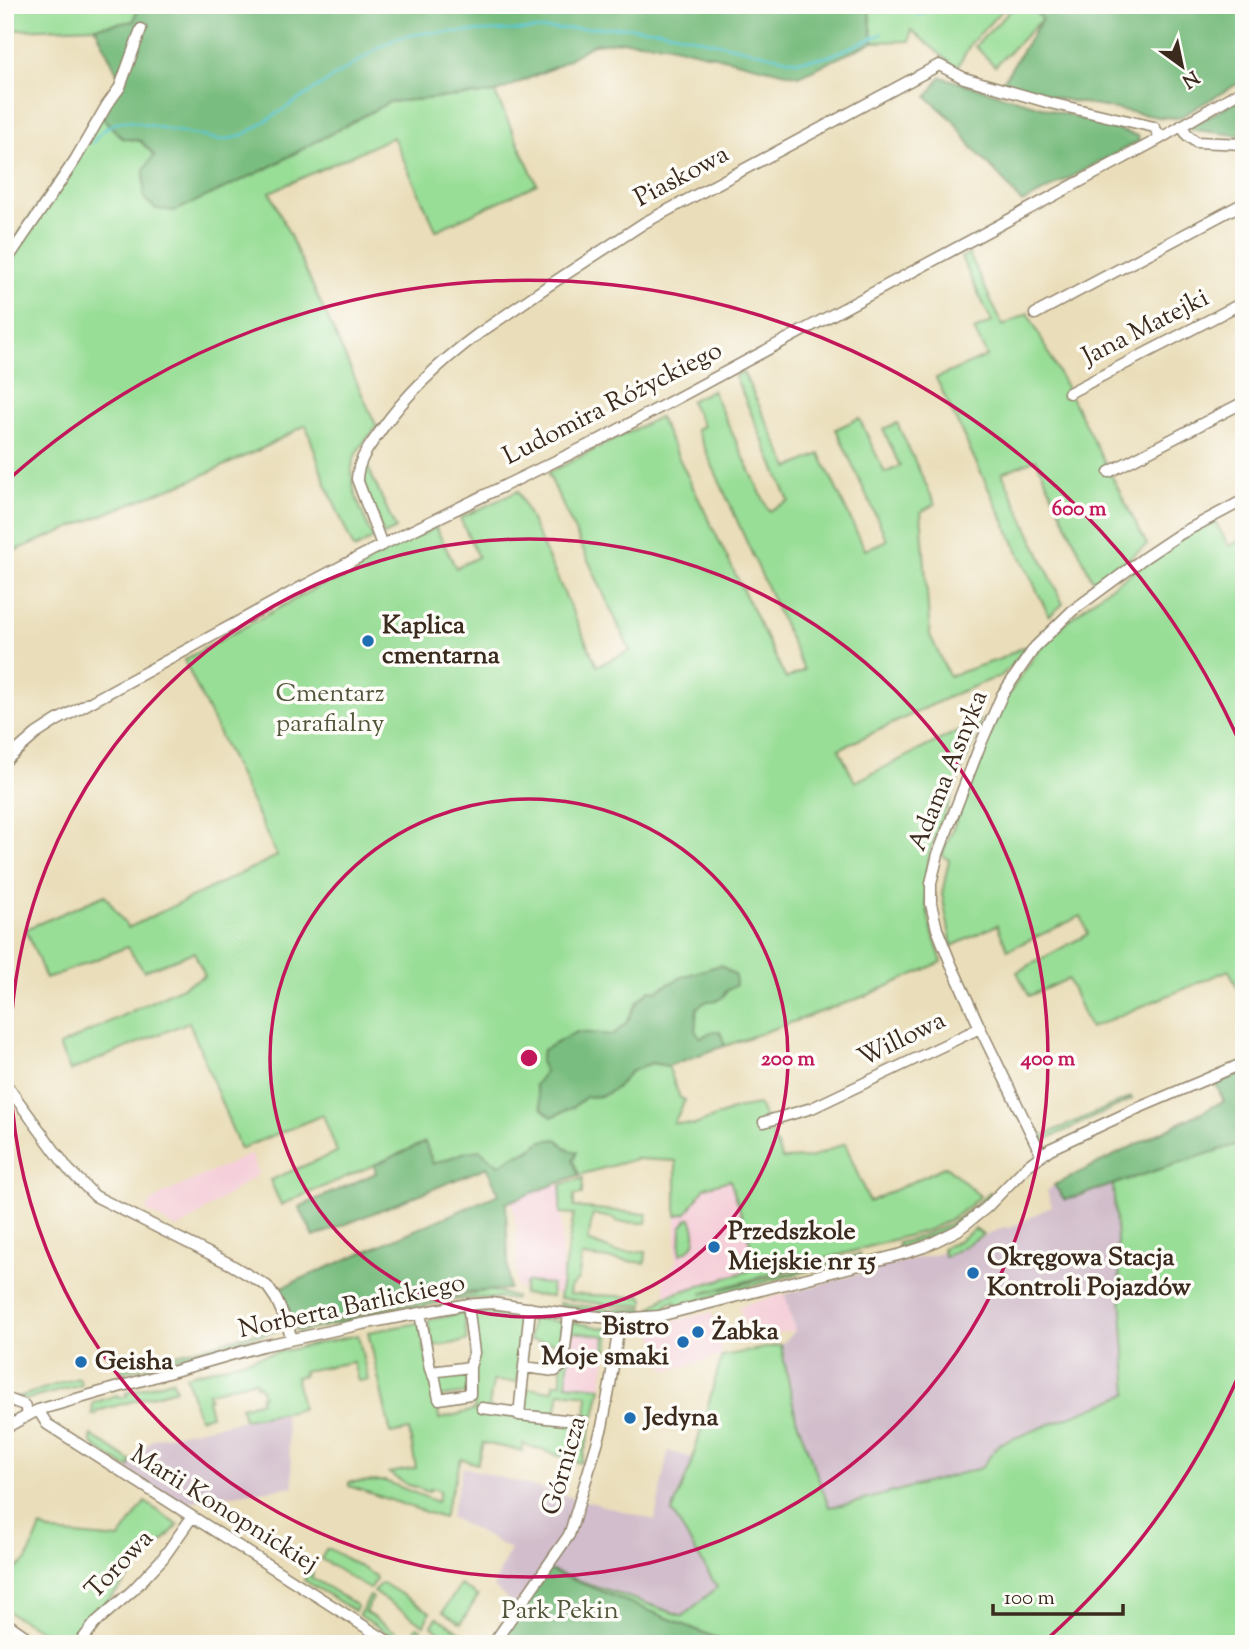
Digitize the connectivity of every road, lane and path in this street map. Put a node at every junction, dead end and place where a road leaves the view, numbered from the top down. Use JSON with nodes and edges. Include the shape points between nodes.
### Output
{"nodes":[{"id":1,"x":141,"y":29,"type":"dead end"},
{"id":2,"x":1244,"y":89,"type":"edge"},
{"id":3,"x":1182,"y":125,"type":"junction"},
{"id":4,"x":1161,"y":138,"type":"junction"},
{"id":5,"x":1244,"y":144,"type":"edge"},
{"id":6,"x":1244,"y":203,"type":"edge"},
{"id":7,"x":5,"y":263,"type":"edge"},
{"id":8,"x":1244,"y":303,"type":"edge"},
{"id":9,"x":1035,"y":314,"type":"dead end"},
{"id":10,"x":1069,"y":393,"type":"dead end"},
{"id":11,"x":1244,"y":402,"type":"edge"},
{"id":12,"x":1109,"y":472,"type":"dead end"},
{"id":13,"x":1244,"y":500,"type":"edge"},
{"id":14,"x":382,"y":545,"type":"junction"},
{"id":15,"x":5,"y":761,"type":"edge"},
{"id":16,"x":980,"y":1028,"type":"junction"},
{"id":17,"x":1244,"y":1063,"type":"edge"},
{"id":18,"x":5,"y":1083,"type":"edge"},
{"id":19,"x":764,"y":1122,"type":"dead end"},
{"id":20,"x":1041,"y":1154,"type":"junction"},
{"id":21,"x":468,"y":1304,"type":"junction"},
{"id":22,"x":530,"y":1308,"type":"junction"},
{"id":23,"x":420,"y":1313,"type":"junction"},
{"id":24,"x":569,"y":1314,"type":"junction"},
{"id":25,"x":620,"y":1319,"type":"junction"},
{"id":26,"x":292,"y":1339,"type":"junction"},
{"id":27,"x":470,"y":1367,"type":"junction"},
{"id":28,"x":524,"y":1367,"type":"junction"},
{"id":29,"x":431,"y":1372,"type":"junction"},
{"id":30,"x":5,"y":1398,"type":"edge"},
{"id":31,"x":482,"y":1409,"type":"dead end"},
{"id":32,"x":33,"y":1412,"type":"junction"},
{"id":33,"x":519,"y":1413,"type":"junction"},
{"id":34,"x":583,"y":1422,"type":"dead end"},
{"id":35,"x":5,"y":1428,"type":"edge"},
{"id":36,"x":192,"y":1517,"type":"junction"},
{"id":37,"x":5,"y":1622,"type":"edge"},
{"id":38,"x":88,"y":1633,"type":"junction"},
{"id":39,"x":28,"y":1637,"type":"dead end"},
{"id":40,"x":79,"y":1644,"type":"edge"},
{"id":41,"x":94,"y":1644,"type":"edge"},
{"id":42,"x":392,"y":1644,"type":"edge"},
{"id":43,"x":493,"y":1644,"type":"edge"}],
"edges":[{"from":1,"to":7,"type":"street","via":[[120,88]]},
{"from":2,"to":3,"type":"street","name":"Ludomira Różyckiego"},
{"from":3,"to":4,"type":"street","name":"Ludomira Różyckiego"},
{"from":3,"to":5,"type":"street","via":[[1196,142]]},
{"from":4,"to":14,"type":"street","name":"Ludomira Różyckiego","via":[[601,439]]},
{"from":4,"to":14,"type":"street","name":"Piaskowa","via":[[1154,127],[1050,103],[964,78],[939,65],[628,232],[429,373],[391,416],[358,468]]},
{"from":6,"to":9,"type":"street"},
{"from":8,"to":10,"type":"street","name":"Jana Matejki"},
{"from":11,"to":12,"type":"street"},
{"from":13,"to":16,"type":"street","name":"Adama Asnyka","via":[[1163,545],[1072,611],[1035,647],[1002,695],[938,854],[931,883],[930,904],[937,929]]},
{"from":14,"to":15,"type":"street","name":"Ludomira Różyckiego","via":[[56,722]]},
{"from":16,"to":19,"type":"street","name":"Willowa","via":[[812,1108]]},
{"from":16,"to":20,"type":"street","name":"Adama Asnyka"},
{"from":17,"to":20,"type":"street","name":"Norberta Barlickiego"},
{"from":18,"to":26,"type":"street","via":[[68,1169],[95,1196],[267,1286]]},
{"from":20,"to":25,"type":"street","name":"Norberta Barlickiego","via":[[975,1218],[924,1247],[659,1316]]},
{"from":21,"to":22,"type":"street","name":"Norberta Barlickiego"},
{"from":21,"to":23,"type":"street","name":"Norberta Barlickiego"},
{"from":21,"to":27,"type":"street","via":[[474,1353]]},
{"from":22,"to":24,"type":"street","name":"Norberta Barlickiego"},
{"from":22,"to":28,"type":"street"},
{"from":23,"to":26,"type":"street","name":"Norberta Barlickiego"},
{"from":23,"to":29,"type":"street"},
{"from":24,"to":25,"type":"street","name":"Norberta Barlickiego"},
{"from":24,"to":28,"type":"street","via":[[563,1365],[555,1371]]},
{"from":25,"to":43,"type":"street","name":"Górnicza","via":[[602,1427],[569,1535]]},
{"from":26,"to":32,"type":"street","name":"Norberta Barlickiego"},
{"from":27,"to":29,"type":"street"},
{"from":27,"to":29,"type":"street","via":[[470,1394],[439,1399]]},
{"from":28,"to":33,"type":"street"},
{"from":30,"to":32,"type":"street","name":"Marii Konopnickiej"},
{"from":31,"to":33,"type":"street"},
{"from":32,"to":35,"type":"street","name":"Norberta Barlickiego"},
{"from":32,"to":36,"type":"street","name":"Marii Konopnickiej"},
{"from":33,"to":34,"type":"street"},
{"from":36,"to":38,"type":"street","name":"Torowa","via":[[163,1558]]},
{"from":36,"to":42,"type":"street","name":"Marii Konopnickiej"},
{"from":37,"to":39,"type":"street"},
{"from":38,"to":40,"type":"street","name":"Torowa"},
{"from":38,"to":41,"type":"street"}]}
